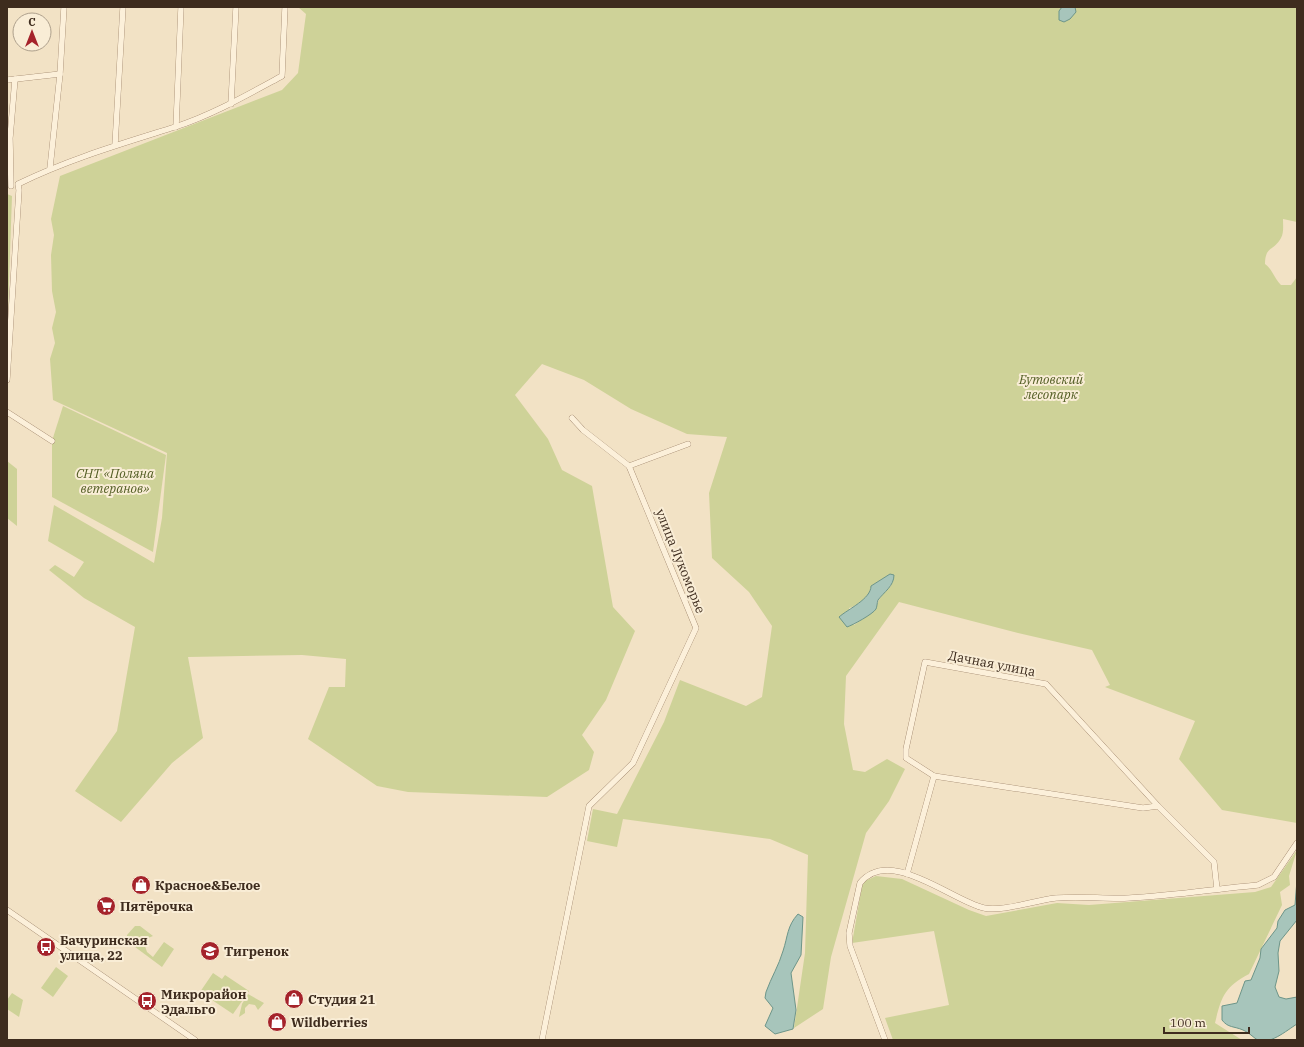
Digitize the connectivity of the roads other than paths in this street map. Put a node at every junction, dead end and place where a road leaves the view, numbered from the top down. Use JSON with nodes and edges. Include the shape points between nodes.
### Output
{"nodes":[{"id":1,"x":64,"y":7,"type":"edge"},
{"id":2,"x":123,"y":7,"type":"edge"},
{"id":3,"x":181,"y":7,"type":"edge"},
{"id":4,"x":236,"y":7,"type":"edge"},
{"id":5,"x":285,"y":7,"type":"edge"},
{"id":6,"x":60,"y":74,"type":"junction"},
{"id":7,"x":15,"y":79,"type":"junction"},
{"id":8,"x":7,"y":80,"type":"edge"},
{"id":9,"x":231,"y":104,"type":"junction"},
{"id":10,"x":176,"y":127,"type":"junction"},
{"id":11,"x":115,"y":145,"type":"junction"},
{"id":12,"x":50,"y":168,"type":"junction"},
{"id":13,"x":18,"y":184,"type":"junction"},
{"id":14,"x":9,"y":187,"type":"edge"},
{"id":15,"x":7,"y":380,"type":"edge"},
{"id":16,"x":7,"y":412,"type":"edge"},
{"id":17,"x":572,"y":418,"type":"dead end"},
{"id":18,"x":52,"y":441,"type":"dead end"},
{"id":19,"x":688,"y":444,"type":"dead end"},
{"id":20,"x":630,"y":466,"type":"junction"},
{"id":21,"x":934,"y":776,"type":"junction"},
{"id":22,"x":1158,"y":806,"type":"junction"},
{"id":23,"x":1297,"y":843,"type":"edge"},
{"id":24,"x":907,"y":874,"type":"junction"},
{"id":25,"x":1216,"y":889,"type":"junction"},
{"id":26,"x":7,"y":910,"type":"edge"},
{"id":27,"x":195,"y":1040,"type":"edge"},
{"id":28,"x":542,"y":1040,"type":"edge"},
{"id":29,"x":885,"y":1040,"type":"edge"}],
"edges":[{"from":1,"to":6,"type":"street"},
{"from":2,"to":11,"type":"street"},
{"from":3,"to":10,"type":"street"},
{"from":4,"to":9,"type":"street"},
{"from":5,"to":9,"type":"street","via":[[282,76]]},
{"from":6,"to":7,"type":"street"},
{"from":6,"to":12,"type":"street"},
{"from":7,"to":8,"type":"street"},
{"from":7,"to":14,"type":"street"},
{"from":9,"to":10,"type":"street"},
{"from":10,"to":11,"type":"street"},
{"from":11,"to":12,"type":"street"},
{"from":12,"to":13,"type":"street"},
{"from":13,"to":14,"type":"street"},
{"from":13,"to":15,"type":"street"},
{"from":16,"to":18,"type":"street"},
{"from":17,"to":20,"type":"street","via":[[583,430]]},
{"from":19,"to":20,"type":"street"},
{"from":20,"to":28,"type":"street","name":"улица Лукоморье","via":[[696,628],[633,763],[590,806]]},
{"from":21,"to":22,"type":"street","name":"Дачная улица","via":[[1143,808]]},
{"from":21,"to":22,"type":"street","name":"Дачная улица","via":[[906,758],[925,662],[1046,684]]},
{"from":21,"to":24,"type":"street"},
{"from":22,"to":25,"type":"street","name":"Дачная улица","via":[[1214,862]]},
{"from":23,"to":25,"type":"street","via":[[1274,877],[1267,882]]},
{"from":24,"to":25,"type":"street","via":[[976,905],[993,909],[1056,898],[1129,898]]},
{"from":24,"to":29,"type":"street","via":[[886,870],[866,876],[860,883],[849,933],[850,946]]},
{"from":26,"to":27,"type":"street"}]}
